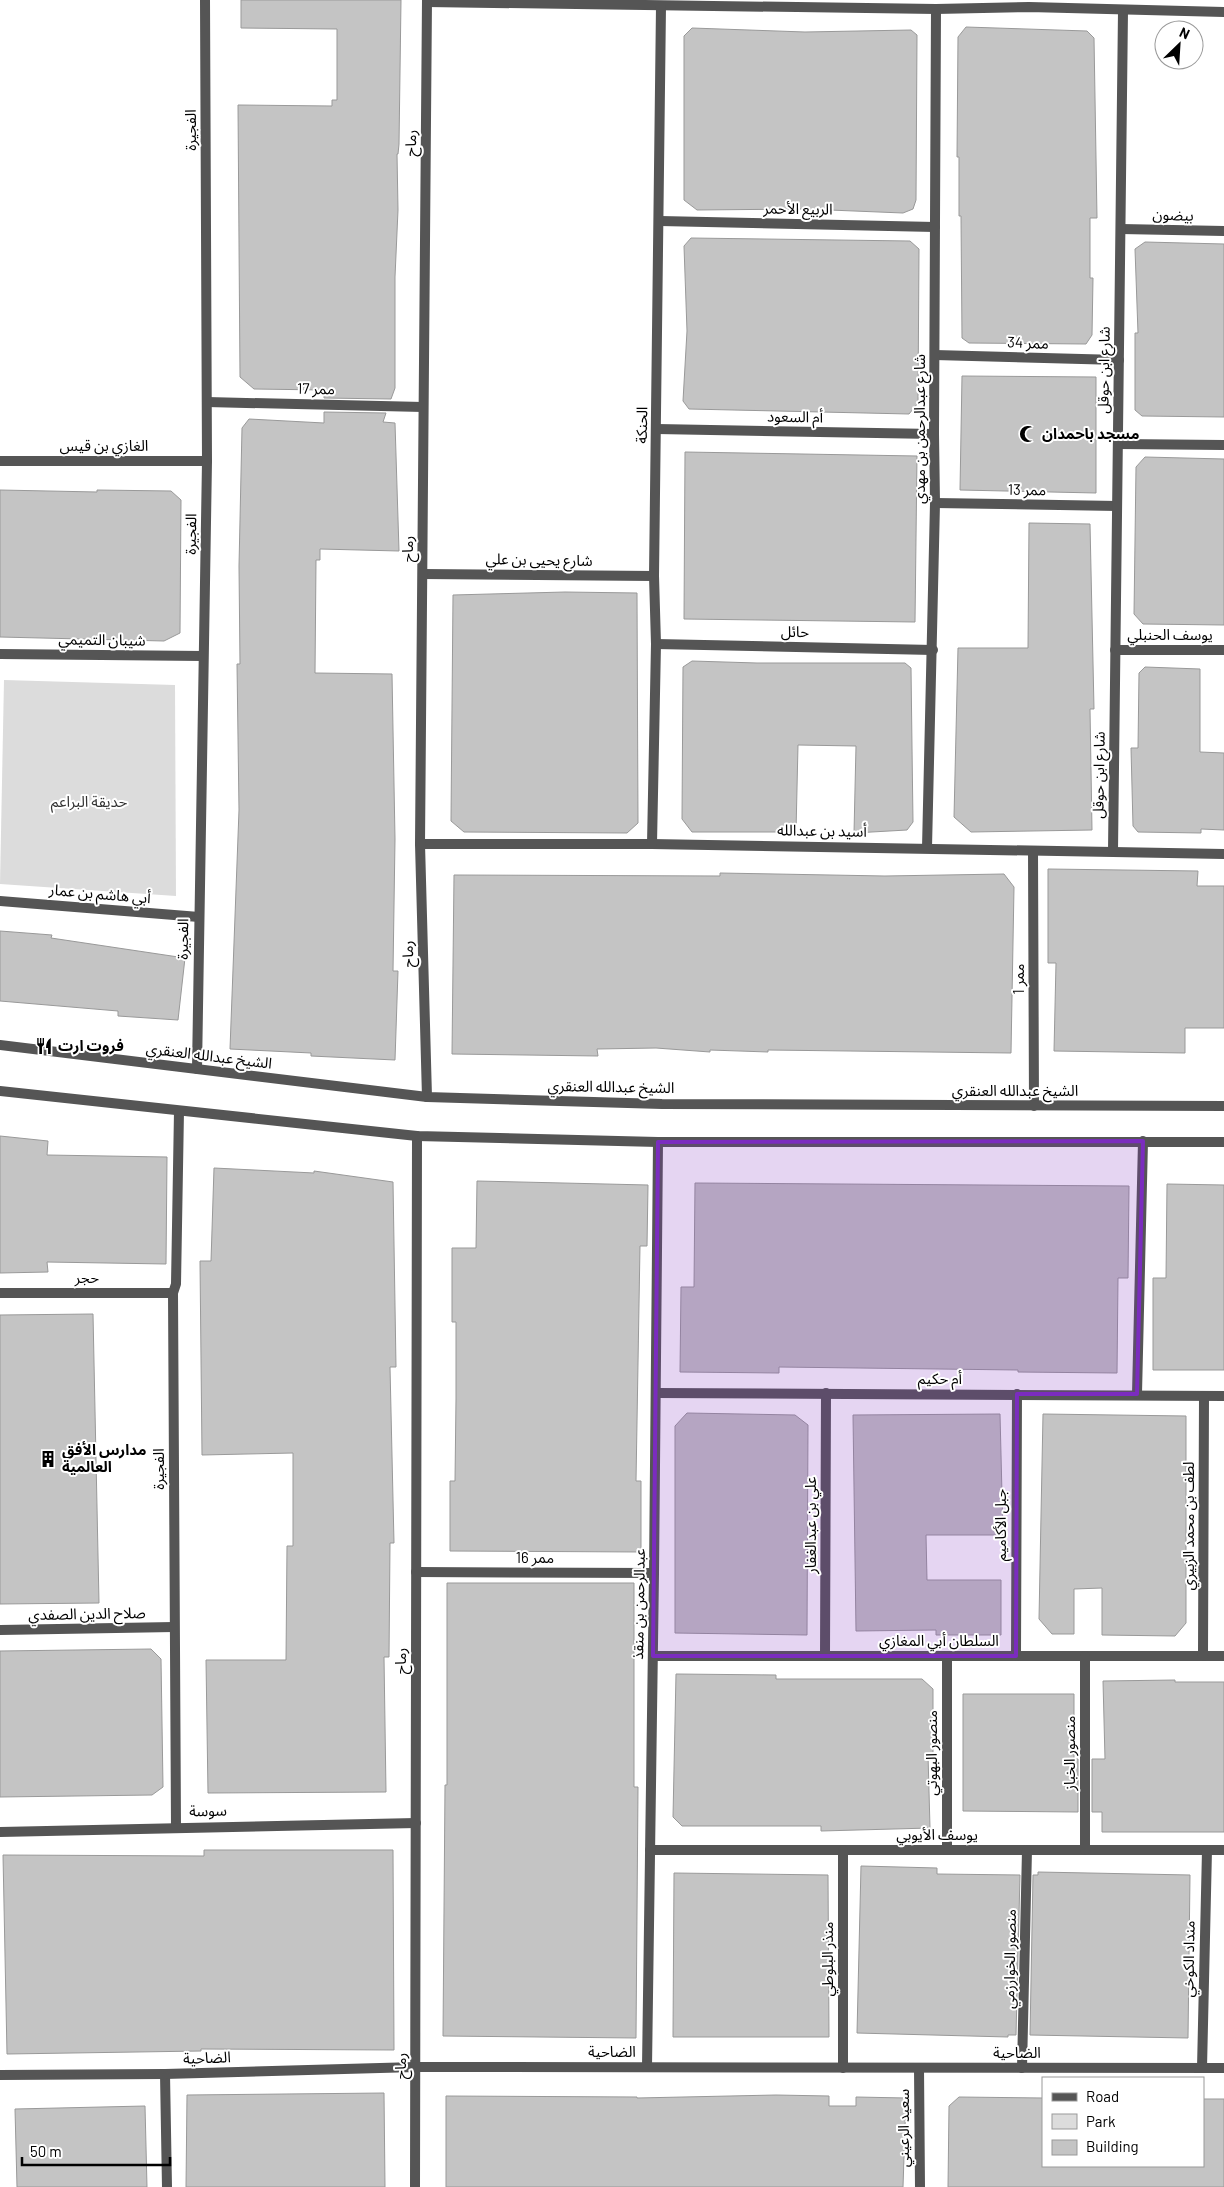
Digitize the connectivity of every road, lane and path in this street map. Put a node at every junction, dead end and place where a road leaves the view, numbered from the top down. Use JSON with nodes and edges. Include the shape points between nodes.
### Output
{"nodes":[{"id":1,"x":206,"y":0,"type":"edge"},
{"id":2,"x":427,"y":1,"type":"edge"},
{"id":3,"x":1029,"y":4,"type":"edge"},
{"id":4,"x":661,"y":6,"type":"junction"},
{"id":5,"x":936,"y":10,"type":"junction"},
{"id":6,"x":1124,"y":11,"type":"junction"},
{"id":7,"x":1224,"y":12,"type":"edge"},
{"id":8,"x":660,"y":221,"type":"junction"},
{"id":9,"x":935,"y":227,"type":"junction"},
{"id":10,"x":1121,"y":228,"type":"junction"},
{"id":11,"x":1224,"y":231,"type":"edge"},
{"id":12,"x":936,"y":355,"type":"junction"},
{"id":13,"x":1119,"y":360,"type":"junction"},
{"id":14,"x":207,"y":402,"type":"junction"},
{"id":15,"x":423,"y":407,"type":"junction"},
{"id":16,"x":656,"y":429,"type":"junction"},
{"id":17,"x":934,"y":434,"type":"junction"},
{"id":18,"x":1118,"y":444,"type":"junction"},
{"id":19,"x":1224,"y":445,"type":"edge"},
{"id":20,"x":0,"y":461,"type":"edge"},
{"id":21,"x":207,"y":461,"type":"junction"},
{"id":22,"x":936,"y":503,"type":"junction"},
{"id":23,"x":1117,"y":506,"type":"junction"},
{"id":24,"x":423,"y":574,"type":"junction"},
{"id":25,"x":654,"y":576,"type":"junction"},
{"id":26,"x":656,"y":644,"type":"junction"},
{"id":27,"x":933,"y":650,"type":"junction"},
{"id":28,"x":1115,"y":650,"type":"junction"},
{"id":29,"x":1224,"y":650,"type":"edge"},
{"id":30,"x":0,"y":654,"type":"edge"},
{"id":31,"x":204,"y":656,"type":"junction"},
{"id":32,"x":420,"y":844,"type":"junction"},
{"id":33,"x":652,"y":844,"type":"junction"},
{"id":34,"x":927,"y":848,"type":"junction"},
{"id":35,"x":1033,"y":851,"type":"junction"},
{"id":36,"x":1113,"y":851,"type":"junction"},
{"id":37,"x":1224,"y":854,"type":"edge"},
{"id":38,"x":0,"y":901,"type":"edge"},
{"id":39,"x":198,"y":917,"type":"junction"},
{"id":40,"x":0,"y":1045,"type":"edge"},
{"id":41,"x":197,"y":1069,"type":"junction"},
{"id":42,"x":0,"y":1091,"type":"edge"},
{"id":43,"x":427,"y":1097,"type":"junction"},
{"id":44,"x":1034,"y":1106,"type":"junction"},
{"id":45,"x":1224,"y":1106,"type":"edge"},
{"id":46,"x":179,"y":1111,"type":"junction"},
{"id":47,"x":417,"y":1136,"type":"junction"},
{"id":48,"x":1143,"y":1141,"type":"junction"},
{"id":49,"x":658,"y":1142,"type":"junction"},
{"id":50,"x":1224,"y":1142,"type":"edge"},
{"id":51,"x":0,"y":1293,"type":"edge"},
{"id":52,"x":174,"y":1293,"type":"junction"},
{"id":53,"x":656,"y":1393,"type":"junction"},
{"id":54,"x":826,"y":1393,"type":"junction"},
{"id":55,"x":1017,"y":1394,"type":"junction"},
{"id":56,"x":1137,"y":1394,"type":"junction"},
{"id":57,"x":1204,"y":1396,"type":"junction"},
{"id":58,"x":1224,"y":1396,"type":"edge"},
{"id":59,"x":416,"y":1572,"type":"junction"},
{"id":60,"x":654,"y":1573,"type":"junction"},
{"id":61,"x":174,"y":1627,"type":"junction"},
{"id":62,"x":0,"y":1630,"type":"edge"},
{"id":63,"x":653,"y":1656,"type":"junction"},
{"id":64,"x":825,"y":1656,"type":"junction"},
{"id":65,"x":947,"y":1656,"type":"junction"},
{"id":66,"x":1016,"y":1656,"type":"junction"},
{"id":67,"x":1085,"y":1656,"type":"junction"},
{"id":68,"x":1203,"y":1656,"type":"junction"},
{"id":69,"x":1224,"y":1656,"type":"edge"},
{"id":70,"x":416,"y":1823,"type":"junction"},
{"id":71,"x":176,"y":1827,"type":"junction"},
{"id":72,"x":0,"y":1832,"type":"edge"},
{"id":73,"x":650,"y":1850,"type":"junction"},
{"id":74,"x":843,"y":1850,"type":"junction"},
{"id":75,"x":947,"y":1850,"type":"junction"},
{"id":76,"x":1027,"y":1850,"type":"junction"},
{"id":77,"x":1085,"y":1850,"type":"junction"},
{"id":78,"x":1207,"y":1850,"type":"junction"},
{"id":79,"x":1224,"y":1850,"type":"edge"},
{"id":80,"x":416,"y":2067,"type":"junction"},
{"id":81,"x":647,"y":2067,"type":"junction"},
{"id":82,"x":843,"y":2068,"type":"junction"},
{"id":83,"x":919,"y":2068,"type":"junction"},
{"id":84,"x":1022,"y":2068,"type":"junction"},
{"id":85,"x":1202,"y":2068,"type":"junction"},
{"id":86,"x":1224,"y":2068,"type":"edge"},
{"id":87,"x":165,"y":2074,"type":"junction"},
{"id":88,"x":0,"y":2075,"type":"edge"},
{"id":89,"x":167,"y":2187,"type":"edge"},
{"id":90,"x":416,"y":2187,"type":"edge"},
{"id":91,"x":920,"y":2187,"type":"edge"}],
"edges":[{"from":1,"to":14,"type":"street","name":"الفجيرة"},
{"from":2,"to":4,"type":"street"},
{"from":2,"to":15,"type":"street","name":"رماح"},
{"from":3,"to":5,"type":"street"},
{"from":3,"to":6,"type":"street"},
{"from":4,"to":5,"type":"street"},
{"from":4,"to":8,"type":"street","name":"الحنكة"},
{"from":5,"to":9,"type":"street","name":"شارع عبدالرحمن بن مهدي"},
{"from":6,"to":7,"type":"street"},
{"from":6,"to":10,"type":"street","name":"شارع ابن حوقل"},
{"from":8,"to":9,"type":"street","name":"الربيع الأحمر"},
{"from":8,"to":16,"type":"street","name":"الحنكة"},
{"from":9,"to":12,"type":"street","name":"شارع عبدالرحمن بن مهدي"},
{"from":10,"to":11,"type":"street","name":"بيضون"},
{"from":10,"to":13,"type":"street","name":"شارع ابن حوقل"},
{"from":12,"to":13,"type":"street","name":"ممر 34"},
{"from":12,"to":17,"type":"street","name":"شارع عبدالرحمن بن مهدي"},
{"from":13,"to":18,"type":"street","name":"شارع ابن حوقل"},
{"from":14,"to":15,"type":"street","name":"ممر 17"},
{"from":14,"to":21,"type":"street","name":"الفجيرة"},
{"from":15,"to":24,"type":"street","name":"رماح"},
{"from":16,"to":17,"type":"street","name":"أم السعود"},
{"from":16,"to":25,"type":"street","name":"الحنكة"},
{"from":17,"to":22,"type":"street","name":"شارع عبدالرحمن بن مهدي"},
{"from":18,"to":19,"type":"street"},
{"from":18,"to":23,"type":"street","name":"شارع ابن حوقل"},
{"from":20,"to":21,"type":"street","name":"الغازي بن قيس"},
{"from":21,"to":31,"type":"street","name":"الفجيرة"},
{"from":22,"to":23,"type":"street","name":"ممر 13"},
{"from":22,"to":27,"type":"street","name":"شارع عبدالرحمن بن مهدي"},
{"from":23,"to":28,"type":"street","name":"شارع ابن حوقل"},
{"from":24,"to":25,"type":"street","name":"شارع يحيى بن علي"},
{"from":24,"to":32,"type":"street","name":"رماح"},
{"from":25,"to":26,"type":"street","name":"الحنكة"},
{"from":26,"to":27,"type":"street","name":"حائل"},
{"from":26,"to":33,"type":"street","name":"الحنكة"},
{"from":27,"to":34,"type":"street","name":"شارع عبدالرحمن بن مهدي"},
{"from":28,"to":29,"type":"street","name":"يوسف الحنبلي"},
{"from":28,"to":36,"type":"street","name":"شارع ابن حوقل"},
{"from":30,"to":31,"type":"street","name":"شيبان التميمي"},
{"from":31,"to":39,"type":"street","name":"الفجيرة"},
{"from":32,"to":33,"type":"street","name":"أسيد بن عبدالله"},
{"from":32,"to":43,"type":"street","name":"رماح"},
{"from":33,"to":34,"type":"street","name":"أسيد بن عبدالله"},
{"from":34,"to":35,"type":"street","name":"أسيد بن عبدالله"},
{"from":35,"to":36,"type":"street","name":"أسيد بن عبدالله"},
{"from":35,"to":44,"type":"street","name":"ممر 1"},
{"from":36,"to":37,"type":"street","name":"أسيد بن عبدالله"},
{"from":38,"to":39,"type":"street","name":"أبي هاشم بن عمار"},
{"from":39,"to":41,"type":"street","name":"الفجيرة"},
{"from":40,"to":41,"type":"street","name":"الشيخ عبدالله العنقري"},
{"from":41,"to":43,"type":"street","name":"الشيخ عبدالله العنقري"},
{"from":42,"to":46,"type":"street"},
{"from":43,"to":44,"type":"street","name":"الشيخ عبدالله العنقري","via":[[662,1104]]},
{"from":44,"to":45,"type":"street","name":"الشيخ عبدالله العنقري"},
{"from":46,"to":47,"type":"street"},
{"from":46,"to":52,"type":"street","name":"الفجيرة"},
{"from":47,"to":49,"type":"street"},
{"from":47,"to":59,"type":"street","name":"رماح"},
{"from":48,"to":49,"type":"street"},
{"from":48,"to":50,"type":"street"},
{"from":48,"to":56,"type":"street"},
{"from":49,"to":53,"type":"street","name":"عبدالرحمن بن منقذ"},
{"from":51,"to":52,"type":"street","name":"حجر"},
{"from":52,"to":61,"type":"street","name":"الفجيرة"},
{"from":53,"to":54,"type":"street","name":"أم حكيم"},
{"from":53,"to":60,"type":"street","name":"عبدالرحمن بن منقذ"},
{"from":54,"to":55,"type":"street","name":"أم حكيم"},
{"from":54,"to":64,"type":"street","name":"علي بن عبدالغفار"},
{"from":55,"to":56,"type":"street","name":"أم حكيم"},
{"from":55,"to":66,"type":"street","name":"جبل الأكاميم"},
{"from":56,"to":57,"type":"street","name":"أم حكيم"},
{"from":57,"to":58,"type":"street","name":"أم حكيم"},
{"from":57,"to":68,"type":"street","name":"لطف بن محمد الزبيري"},
{"from":59,"to":60,"type":"street","name":"ممر 16"},
{"from":59,"to":70,"type":"street","name":"رماح"},
{"from":60,"to":63,"type":"street","name":"عبدالرحمن بن منقذ"},
{"from":61,"to":62,"type":"street","name":"صلاح الدين الصفدي"},
{"from":61,"to":71,"type":"street","name":"الفجيرة"},
{"from":63,"to":64,"type":"street","name":"السلطان أبي المغازي"},
{"from":63,"to":73,"type":"street","name":"عبدالرحمن بن منقذ"},
{"from":64,"to":65,"type":"street","name":"السلطان أبي المغازي"},
{"from":65,"to":66,"type":"street","name":"السلطان أبي المغازي"},
{"from":65,"to":75,"type":"street","name":"منصور البهوتي"},
{"from":66,"to":67,"type":"street","name":"السلطان أبي المغازي"},
{"from":67,"to":68,"type":"street","name":"السلطان أبي المغازي"},
{"from":67,"to":77,"type":"street","name":"منصور الخباز"},
{"from":68,"to":69,"type":"street","name":"السلطان أبي المغازي"},
{"from":70,"to":71,"type":"street","name":"سوسة"},
{"from":70,"to":80,"type":"street","name":"رماح"},
{"from":71,"to":72,"type":"street","name":"سوسة"},
{"from":73,"to":74,"type":"street","name":"يوسف الأيوبي"},
{"from":73,"to":81,"type":"street","name":"عبدالرحمن بن منقذ"},
{"from":74,"to":75,"type":"street","name":"يوسف الأيوبي"},
{"from":74,"to":82,"type":"street","name":"منذر البلوطي"},
{"from":75,"to":76,"type":"street","name":"يوسف الأيوبي"},
{"from":76,"to":77,"type":"street","name":"يوسف الأيوبي"},
{"from":76,"to":84,"type":"street","name":"منصور الخوارزمي"},
{"from":77,"to":78,"type":"street","name":"يوسف الأيوبي"},
{"from":78,"to":79,"type":"street","name":"يوسف الأيوبي"},
{"from":78,"to":85,"type":"street","name":"منداد الكوخي"},
{"from":80,"to":81,"type":"street","name":"الضاحية"},
{"from":80,"to":87,"type":"street","name":"الضاحية"},
{"from":80,"to":90,"type":"street","name":"رماح"},
{"from":81,"to":82,"type":"street","name":"الضاحية"},
{"from":82,"to":83,"type":"street","name":"الضاحية"},
{"from":83,"to":84,"type":"street","name":"الضاحية"},
{"from":83,"to":91,"type":"street","name":"سعيد الرعيني"},
{"from":84,"to":85,"type":"street","name":"الضاحية"},
{"from":85,"to":86,"type":"street","name":"الضاحية"},
{"from":87,"to":88,"type":"street","name":"الضاحية"},
{"from":87,"to":89,"type":"street"}]}
